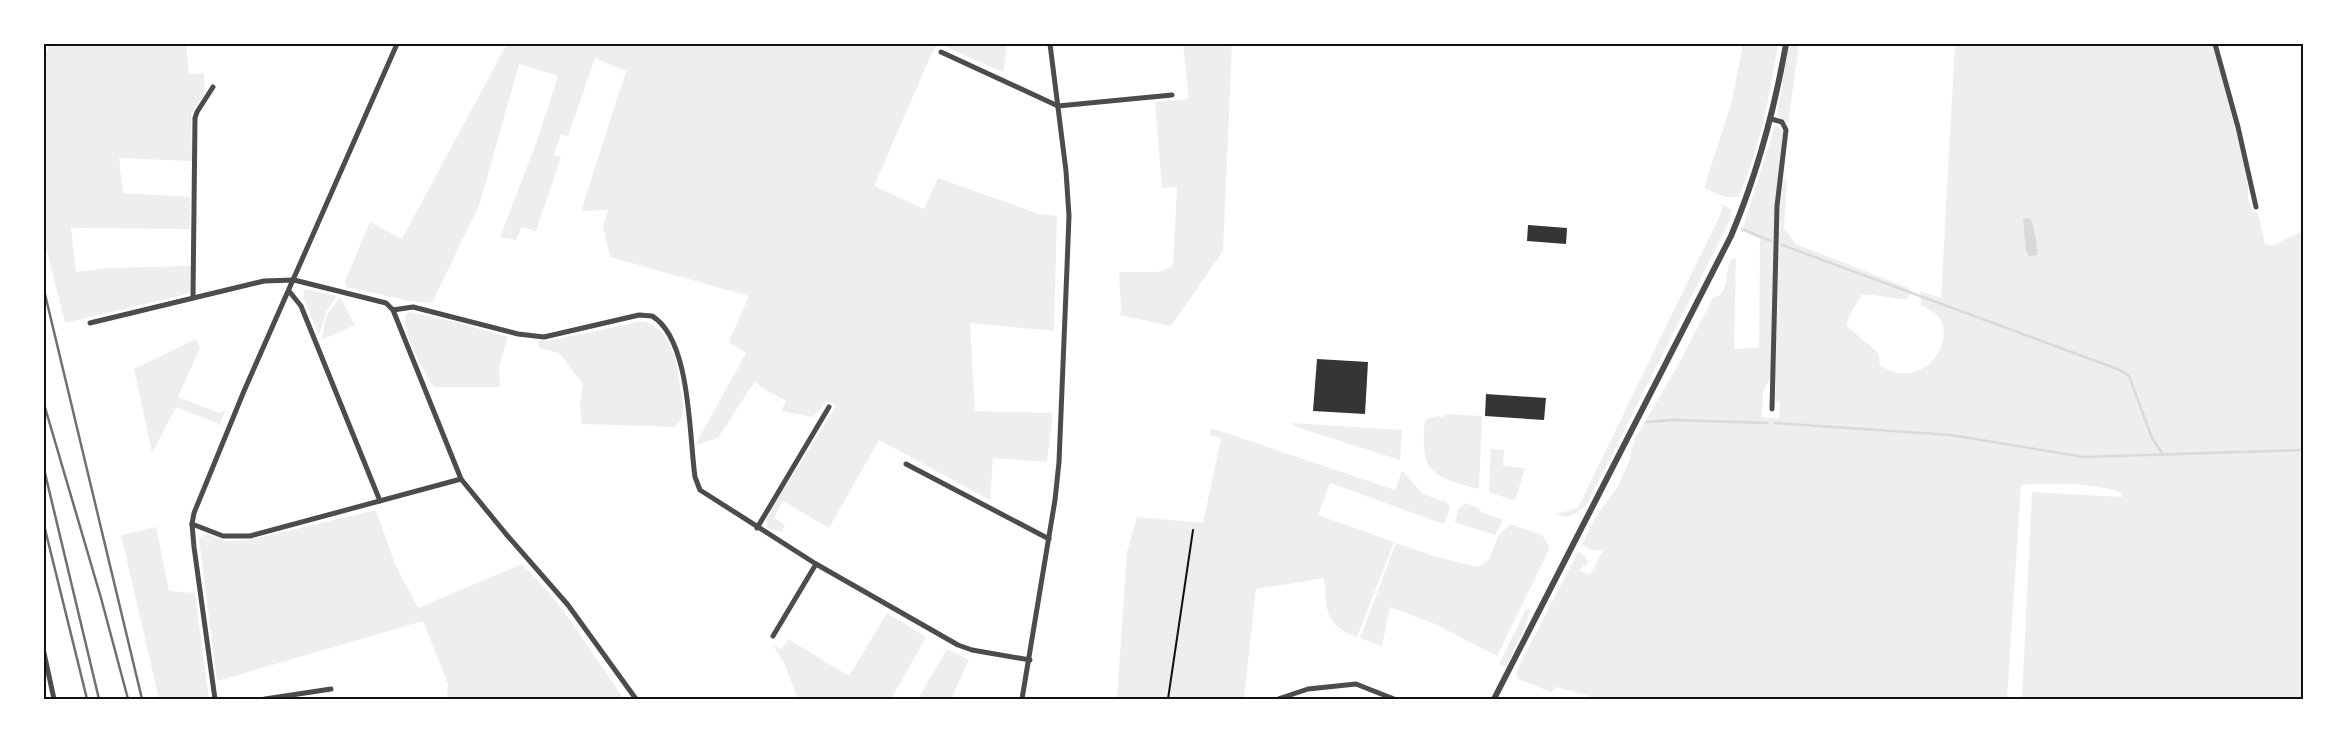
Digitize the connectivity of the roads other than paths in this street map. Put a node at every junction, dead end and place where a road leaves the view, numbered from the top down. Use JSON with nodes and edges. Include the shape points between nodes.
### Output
{"nodes":[{"id":1,"x":397,"y":44,"type":"edge"},
{"id":2,"x":1050,"y":44,"type":"edge"},
{"id":3,"x":1786,"y":44,"type":"edge"},
{"id":4,"x":2215,"y":44,"type":"edge"},
{"id":5,"x":941,"y":52,"type":"dead end"},
{"id":6,"x":213,"y":87,"type":"dead end"},
{"id":7,"x":1172,"y":95,"type":"dead end"},
{"id":8,"x":1058,"y":106,"type":"junction"},
{"id":9,"x":1771,"y":119,"type":"junction"},
{"id":10,"x":2256,"y":207,"type":"dead end"},
{"id":11,"x":294,"y":280,"type":"junction"},
{"id":12,"x":289,"y":291,"type":"junction"},
{"id":13,"x":193,"y":296,"type":"junction"},
{"id":14,"x":393,"y":310,"type":"junction"},
{"id":15,"x":90,"y":323,"type":"dead end"},
{"id":16,"x":829,"y":407,"type":"dead end"},
{"id":17,"x":1772,"y":409,"type":"dead end"},
{"id":18,"x":906,"y":464,"type":"dead end"},
{"id":19,"x":461,"y":479,"type":"junction"},
{"id":20,"x":380,"y":501,"type":"junction"},
{"id":21,"x":192,"y":524,"type":"junction"},
{"id":22,"x":757,"y":528,"type":"junction"},
{"id":23,"x":1049,"y":539,"type":"junction"},
{"id":24,"x":816,"y":564,"type":"junction"},
{"id":25,"x":773,"y":636,"type":"dead end"},
{"id":26,"x":44,"y":653,"type":"edge"},
{"id":27,"x":1030,"y":660,"type":"junction"},
{"id":28,"x":331,"y":688,"type":"dead end"},
{"id":29,"x":54,"y":699,"type":"edge"},
{"id":30,"x":215,"y":699,"type":"edge"},
{"id":31,"x":265,"y":699,"type":"edge"},
{"id":32,"x":636,"y":699,"type":"edge"},
{"id":33,"x":1022,"y":699,"type":"edge"},
{"id":34,"x":1278,"y":699,"type":"edge"},
{"id":35,"x":1394,"y":699,"type":"edge"},
{"id":36,"x":1494,"y":699,"type":"edge"}],
"edges":[{"from":1,"to":11,"type":"street"},
{"from":2,"to":8,"type":"street"},
{"from":3,"to":9,"type":"street"},
{"from":4,"to":10,"type":"street"},
{"from":5,"to":8,"type":"street"},
{"from":6,"to":13,"type":"street","via":[[195,118]]},
{"from":7,"to":8,"type":"street"},
{"from":8,"to":23,"type":"street","via":[[1068,224],[1059,462]]},
{"from":9,"to":17,"type":"street","via":[[1782,122],[1786,130],[1777,206]]},
{"from":9,"to":36,"type":"street","via":[[1753,182],[1731,236]]},
{"from":11,"to":12,"type":"street"},
{"from":11,"to":13,"type":"street","via":[[252,282]]},
{"from":11,"to":14,"type":"street","via":[[381,300]]},
{"from":12,"to":20,"type":"street","via":[[301,306]]},
{"from":12,"to":21,"type":"street","via":[[213,464]]},
{"from":13,"to":15,"type":"street"},
{"from":14,"to":19,"type":"street"},
{"from":14,"to":22,"type":"street","via":[[413,307],[518,334],[551,336],[640,315],[656,318],[679,353],[696,483],[712,500]]},
{"from":16,"to":22,"type":"street"},
{"from":18,"to":23,"type":"street"},
{"from":19,"to":20,"type":"street"},
{"from":19,"to":32,"type":"street","via":[[568,604]]},
{"from":20,"to":21,"type":"street","via":[[250,536],[223,536]]},
{"from":21,"to":30,"type":"street"},
{"from":22,"to":24,"type":"street"},
{"from":23,"to":27,"type":"street"},
{"from":24,"to":25,"type":"street"},
{"from":24,"to":27,"type":"street","via":[[958,645]]},
{"from":26,"to":29,"type":"street"},
{"from":27,"to":33,"type":"street"},
{"from":28,"to":31,"type":"street"},
{"from":34,"to":35,"type":"street","via":[[1308,689],[1356,684]]}]}
